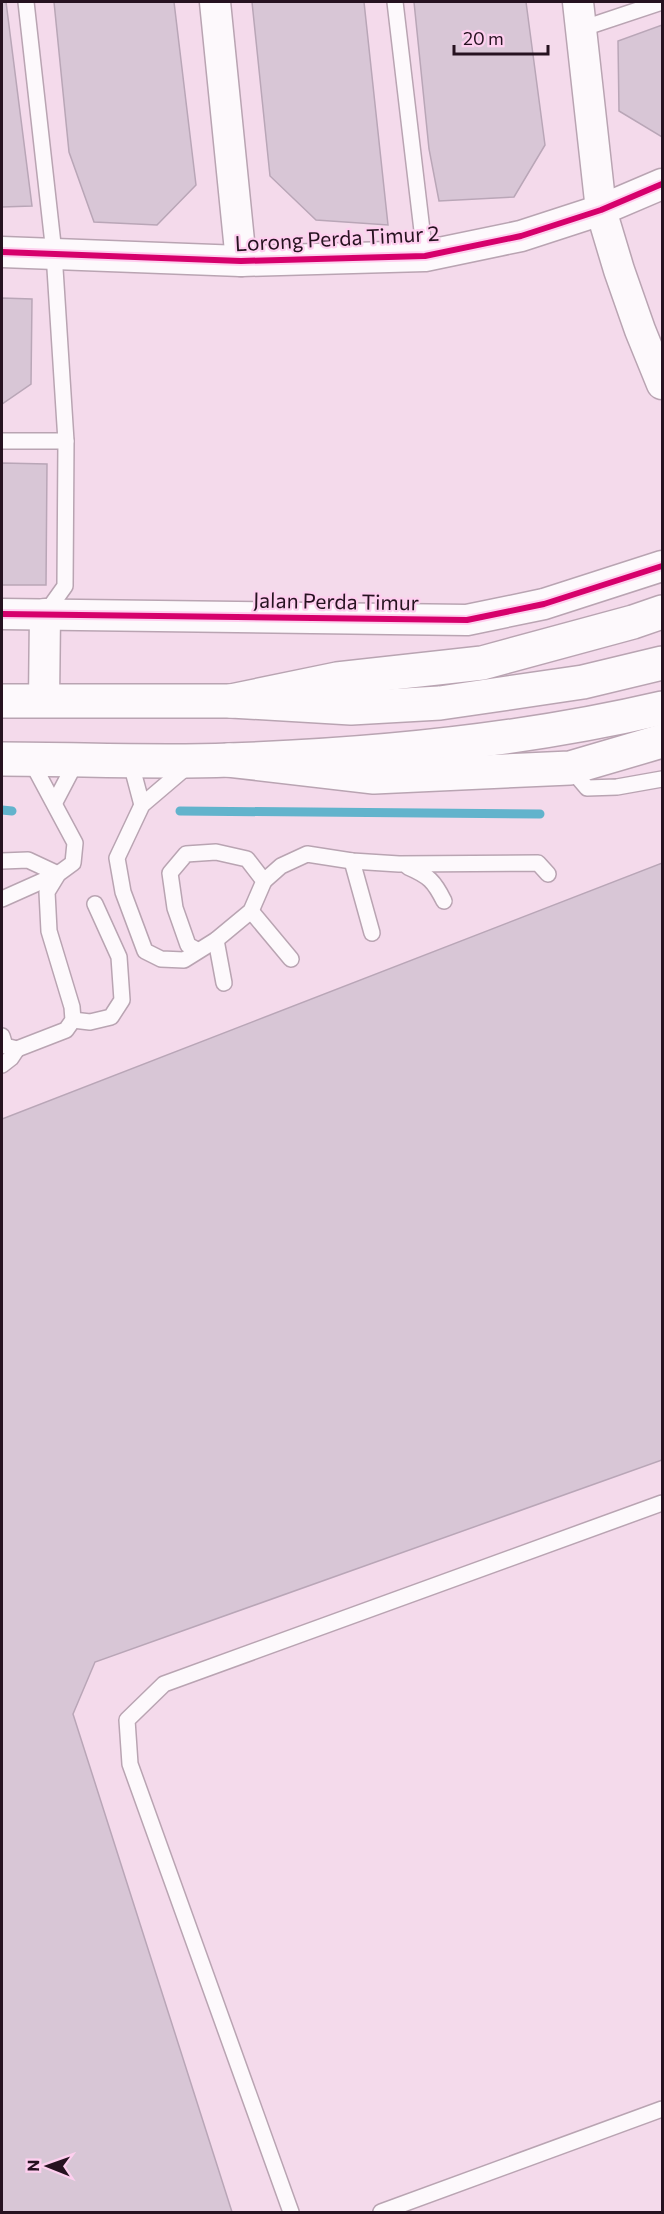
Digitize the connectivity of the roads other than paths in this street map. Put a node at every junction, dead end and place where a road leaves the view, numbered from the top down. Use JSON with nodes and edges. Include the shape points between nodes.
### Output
{"nodes":[{"id":1,"x":26,"y":2,"type":"edge"},
{"id":2,"x":215,"y":2,"type":"edge"},
{"id":3,"x":395,"y":2,"type":"edge"},
{"id":4,"x":662,"y":2,"type":"edge"},
{"id":5,"x":579,"y":15,"type":"edge"},
{"id":6,"x":663,"y":184,"type":"edge"},
{"id":7,"x":601,"y":210,"type":"junction"},
{"id":8,"x":2,"y":252,"type":"edge"},
{"id":9,"x":54,"y":253,"type":"junction"},
{"id":10,"x":425,"y":255,"type":"junction"},
{"id":11,"x":241,"y":261,"type":"junction"},
{"id":12,"x":663,"y":384,"type":"edge"},
{"id":13,"x":2,"y":441,"type":"edge"},
{"id":14,"x":66,"y":441,"type":"junction"},
{"id":15,"x":663,"y":566,"type":"edge"},
{"id":16,"x":663,"y":612,"type":"edge"},
{"id":17,"x":2,"y":614,"type":"edge"},
{"id":18,"x":45,"y":614,"type":"junction"},
{"id":19,"x":663,"y":663,"type":"edge"},
{"id":20,"x":2,"y":701,"type":"edge"},
{"id":21,"x":44,"y":701,"type":"junction"},
{"id":22,"x":231,"y":701,"type":"junction"},
{"id":23,"x":663,"y":708,"type":"edge"},
{"id":24,"x":663,"y":741,"type":"edge"},
{"id":25,"x":16,"y":759,"type":"edge"},
{"id":26,"x":78,"y":759,"type":"junction"},
{"id":27,"x":130,"y":760,"type":"junction"},
{"id":28,"x":194,"y":760,"type":"junction"},
{"id":29,"x":228,"y":760,"type":"junction"},
{"id":30,"x":570,"y":768,"type":"junction"},
{"id":31,"x":663,"y":779,"type":"edge"},
{"id":32,"x":55,"y":802,"type":"junction"},
{"id":33,"x":142,"y":805,"type":"junction"},
{"id":34,"x":2,"y":861,"type":"edge"},
{"id":35,"x":352,"y":861,"type":"junction"},
{"id":36,"x":399,"y":864,"type":"junction"},
{"id":37,"x":58,"y":874,"type":"junction"},
{"id":38,"x":548,"y":874,"type":"dead end"},
{"id":39,"x":264,"y":881,"type":"junction"},
{"id":40,"x":2,"y":899,"type":"edge"},
{"id":41,"x":444,"y":901,"type":"dead end"},
{"id":42,"x":95,"y":904,"type":"dead end"},
{"id":43,"x":251,"y":911,"type":"junction"},
{"id":44,"x":372,"y":933,"type":"dead end"},
{"id":45,"x":216,"y":940,"type":"junction"},
{"id":46,"x":197,"y":950,"type":"junction"},
{"id":47,"x":291,"y":959,"type":"dead end"},
{"id":48,"x":224,"y":983,"type":"dead end"},
{"id":49,"x":74,"y":1020,"type":"junction"},
{"id":50,"x":2,"y":1036,"type":"edge"},
{"id":51,"x":17,"y":1049,"type":"junction"},
{"id":52,"x":2,"y":1065,"type":"edge"},
{"id":53,"x":663,"y":1503,"type":"edge"},
{"id":54,"x":663,"y":2109,"type":"edge"},
{"id":55,"x":291,"y":2212,"type":"edge"},
{"id":56,"x":381,"y":2212,"type":"edge"}],
"edges":[{"from":1,"to":9,"type":"lane"},
{"from":2,"to":11,"type":"street"},
{"from":3,"to":10,"type":"lane"},
{"from":4,"to":5,"type":"lane"},
{"from":5,"to":7,"type":"street"},
{"from":6,"to":7,"type":"street","name":"Lorong Perda Timur 2"},
{"from":7,"to":10,"type":"street","name":"Lorong Perda Timur 2","via":[[521,236]]},
{"from":7,"to":12,"type":"street","via":[[640,330]]},
{"from":8,"to":9,"type":"street","name":"Lorong Perda Timur 2"},
{"from":9,"to":11,"type":"street","name":"Lorong Perda Timur 2"},
{"from":9,"to":14,"type":"lane"},
{"from":10,"to":11,"type":"street","name":"Lorong Perda Timur 2"},
{"from":13,"to":14,"type":"lane"},
{"from":14,"to":18,"type":"lane","via":[[65,586]]},
{"from":15,"to":18,"type":"street","name":"Jalan Perda Timur","via":[[544,604],[467,620]]},
{"from":16,"to":22,"type":"street","via":[[482,663],[337,679]]},
{"from":17,"to":18,"type":"street","name":"Jalan Perda Timur"},
{"from":18,"to":21,"type":"street"},
{"from":19,"to":22,"type":"street","via":[[584,682],[440,703],[351,708]]},
{"from":20,"to":21,"type":"street"},
{"from":21,"to":22,"type":"street"},
{"from":23,"to":29,"type":"street","via":[[596,724],[522,735],[412,748]]},
{"from":24,"to":30,"type":"street"},
{"from":25,"to":26,"type":"street"},
{"from":25,"to":32,"type":"lane"},
{"from":26,"to":27,"type":"street"},
{"from":26,"to":32,"type":"lane"},
{"from":27,"to":28,"type":"street"},
{"from":27,"to":33,"type":"lane"},
{"from":28,"to":29,"type":"street"},
{"from":28,"to":33,"type":"lane"},
{"from":29,"to":30,"type":"street","via":[[374,777]]},
{"from":30,"to":31,"type":"lane","via":[[587,788]]},
{"from":32,"to":37,"type":"lane","via":[[75,843],[72,863]]},
{"from":33,"to":46,"type":"lane","via":[[117,858],[126,902],[145,951],[161,959],[184,960]]},
{"from":34,"to":37,"type":"lane","via":[[28,860]]},
{"from":35,"to":36,"type":"lane"},
{"from":35,"to":39,"type":"lane","via":[[307,854],[281,866]]},
{"from":35,"to":44,"type":"lane"},
{"from":36,"to":38,"type":"lane","via":[[538,863]]},
{"from":36,"to":41,"type":"lane","via":[[435,883]]},
{"from":37,"to":40,"type":"lane"},
{"from":37,"to":49,"type":"lane","via":[[47,892],[49,931]]},
{"from":39,"to":43,"type":"lane"},
{"from":39,"to":46,"type":"lane","via":[[247,859],[216,852],[186,854],[170,873],[178,917],[188,945]]},
{"from":42,"to":49,"type":"lane","via":[[119,957],[122,1000],[111,1017],[90,1022]]},
{"from":43,"to":45,"type":"lane"},
{"from":43,"to":47,"type":"lane"},
{"from":45,"to":46,"type":"lane"},
{"from":45,"to":48,"type":"lane"},
{"from":49,"to":51,"type":"lane","via":[[66,1030]]},
{"from":50,"to":51,"type":"lane","via":[[5,1046]]},
{"from":51,"to":52,"type":"lane"},
{"from":53,"to":55,"type":"lane","via":[[164,1684],[127,1720],[130,1764]]},
{"from":54,"to":56,"type":"lane"}]}
